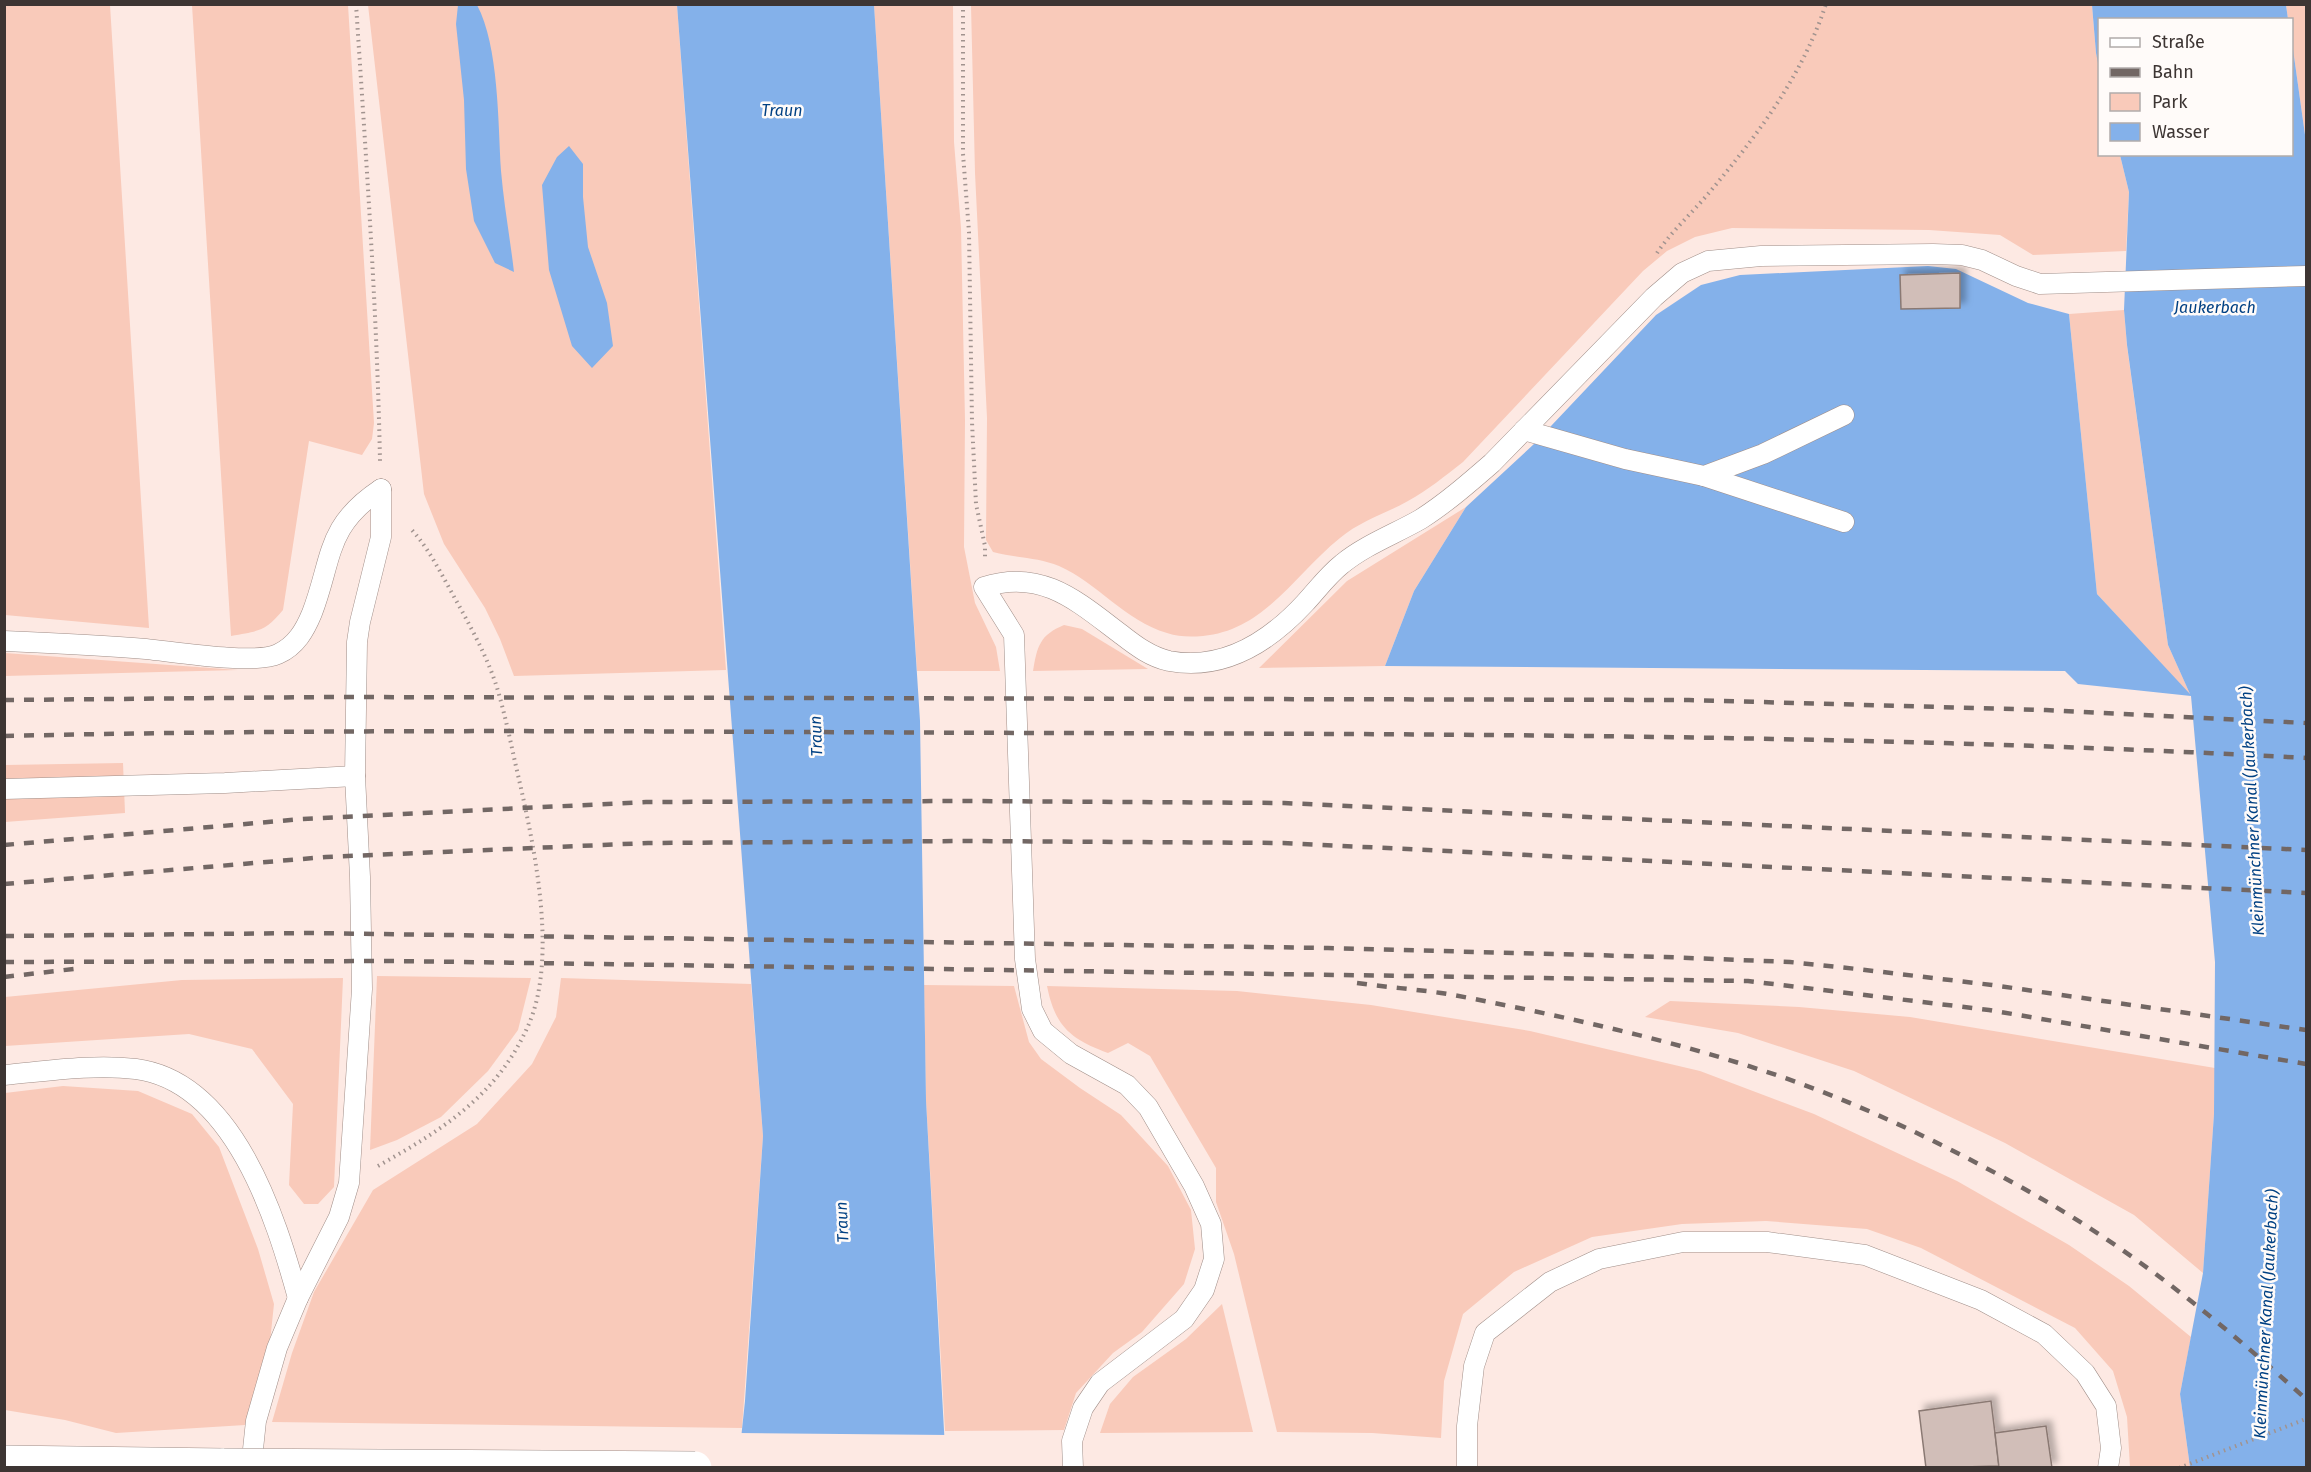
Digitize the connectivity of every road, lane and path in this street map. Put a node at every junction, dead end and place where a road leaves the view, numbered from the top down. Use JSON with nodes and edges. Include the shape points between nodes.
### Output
{"nodes":[{"id":1,"x":356,"y":4,"type":"edge"},
{"id":2,"x":963,"y":4,"type":"edge"},
{"id":3,"x":1826,"y":4,"type":"edge"},
{"id":4,"x":2307,"y":276,"type":"edge"},
{"id":5,"x":1654,"y":297,"type":"junction"},
{"id":6,"x":1844,"y":415,"type":"dead end"},
{"id":7,"x":1524,"y":430,"type":"junction"},
{"id":8,"x":1704,"y":476,"type":"junction"},
{"id":9,"x":381,"y":498,"type":"junction"},
{"id":10,"x":1844,"y":522,"type":"dead end"},
{"id":11,"x":984,"y":587,"type":"junction"},
{"id":12,"x":4,"y":641,"type":"edge"},
{"id":13,"x":355,"y":776,"type":"junction"},
{"id":14,"x":4,"y":789,"type":"edge"},
{"id":15,"x":4,"y":1075,"type":"edge"},
{"id":16,"x":349,"y":1183,"type":"junction"},
{"id":17,"x":298,"y":1298,"type":"junction"},
{"id":18,"x":2307,"y":1419,"type":"edge"},
{"id":19,"x":4,"y":1462,"type":"edge"},
{"id":20,"x":238,"y":1466,"type":"edge"},
{"id":21,"x":695,"y":1467,"type":"edge"},
{"id":22,"x":1073,"y":1467,"type":"edge"},
{"id":23,"x":1467,"y":1467,"type":"edge"},
{"id":24,"x":2108,"y":1467,"type":"edge"},
{"id":25,"x":2179,"y":1467,"type":"edge"}],
"edges":[{"from":1,"to":9,"type":"path","via":[[381,422]]},
{"from":2,"to":11,"type":"path","via":[[963,154],[969,232],[976,504],[985,546]]},
{"from":3,"to":5,"type":"path","via":[[1806,54],[1766,121],[1651,261]]},
{"from":4,"to":5,"type":"lane","via":[[2040,284],[1962,255],[1761,256],[1708,261],[1682,273]]},
{"from":5,"to":7,"type":"lane"},
{"from":6,"to":8,"type":"lane","via":[[1763,454]]},
{"from":7,"to":8,"type":"lane"},
{"from":7,"to":11,"type":"lane","via":[[1492,463],[1442,504],[1342,564],[1272,633],[1226,658],[1190,663],[1157,657],[1066,595],[1016,580]]},
{"from":8,"to":10,"type":"lane"},
{"from":9,"to":12,"type":"lane","via":[[351,514],[338,531],[304,632],[278,654],[254,659]]},
{"from":9,"to":13,"type":"lane","via":[[381,537],[357,642]]},
{"from":9,"to":16,"type":"path","via":[[432,557],[469,623],[498,690],[527,815],[539,888],[543,958],[528,1027],[502,1071],[484,1092],[438,1131]]},
{"from":11,"to":22,"type":"lane","via":[[1014,635],[1025,959],[1032,1009],[1043,1031],[1071,1054],[1127,1085],[1148,1107],[1194,1186],[1211,1224],[1214,1259],[1204,1290],[1184,1319],[1100,1383],[1083,1408],[1072,1441]]},
{"from":13,"to":14,"type":"lane"},
{"from":13,"to":16,"type":"lane","via":[[362,989]]},
{"from":15,"to":17,"type":"lane","via":[[82,1068],[137,1070],[167,1077],[193,1093],[232,1136],[250,1168],[287,1258]]},
{"from":16,"to":17,"type":"lane","via":[[339,1217]]},
{"from":17,"to":20,"type":"lane","via":[[277,1348],[253,1442]]},
{"from":18,"to":25,"type":"path"},
{"from":19,"to":20,"type":"main road"},
{"from":20,"to":21,"type":"main road","bridge":true},
{"from":23,"to":24,"type":"lane","via":[[1474,1366],[1485,1333],[1550,1282],[1589,1263],[1683,1242],[1767,1242],[1865,1255],[1981,1300],[2044,1334],[2085,1373],[2106,1406],[2111,1448]]}]}
